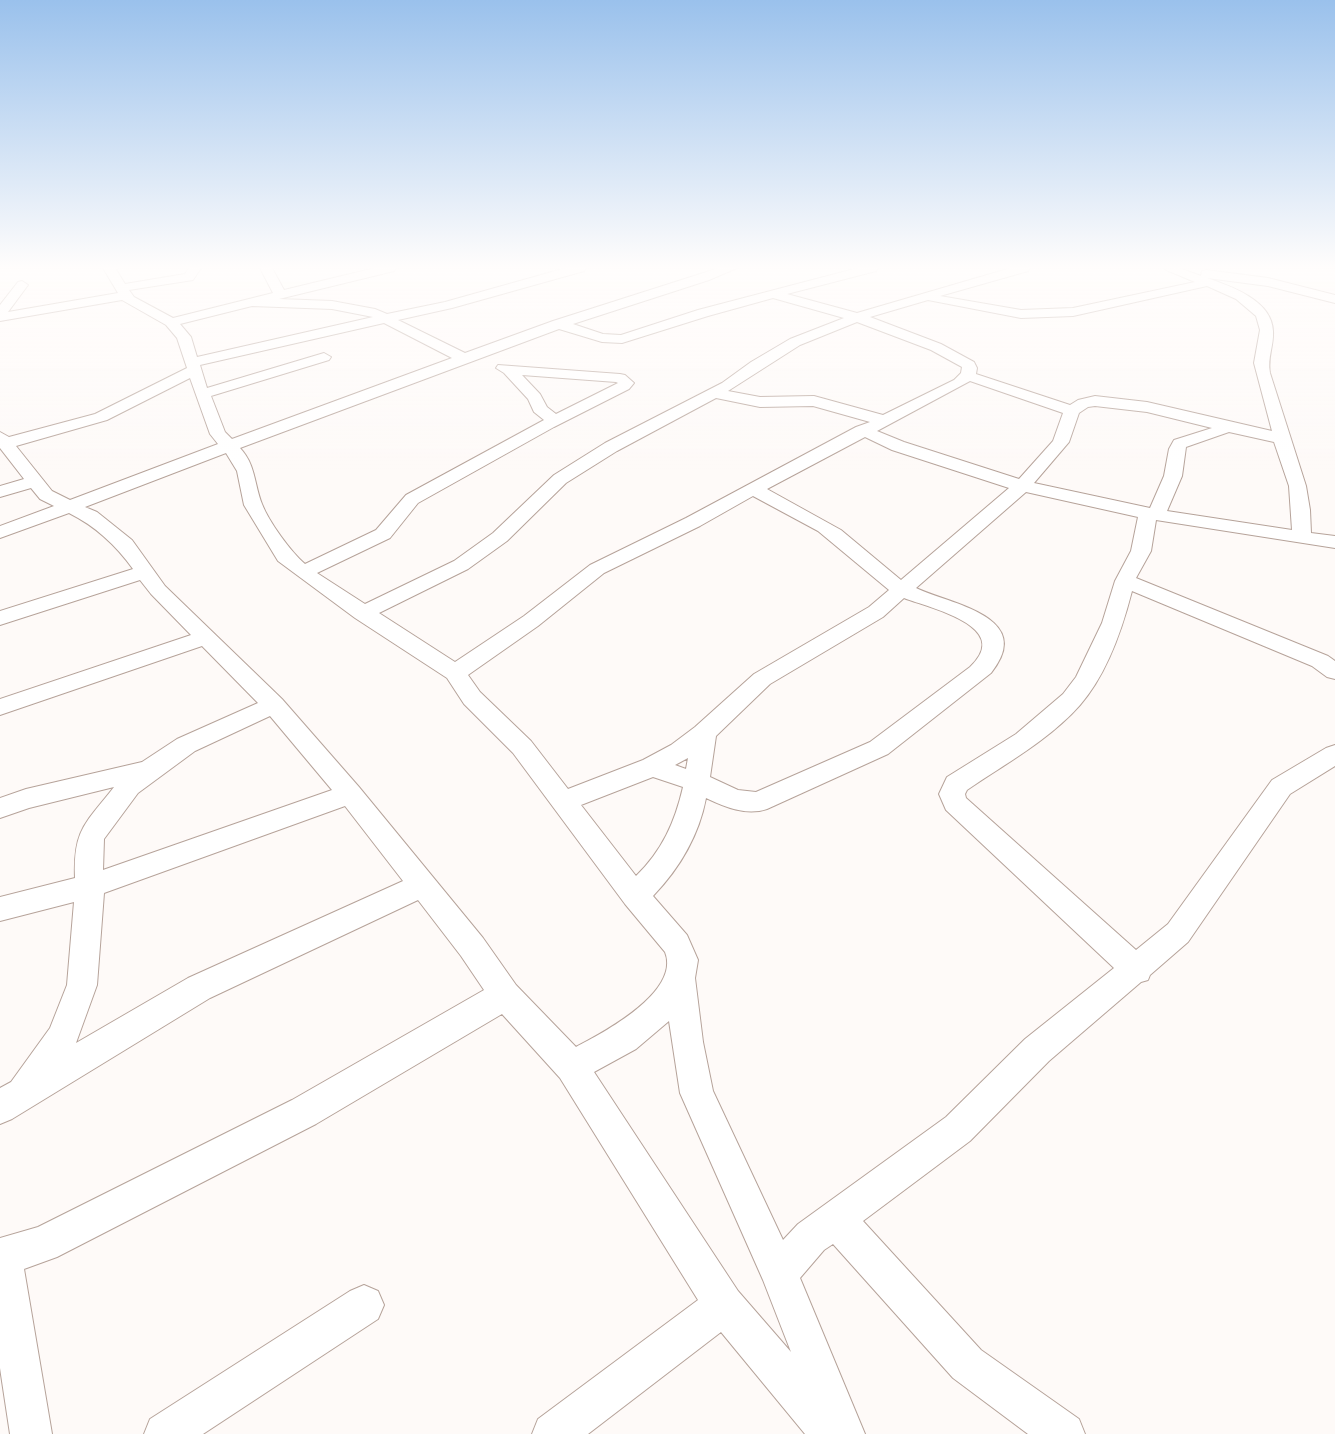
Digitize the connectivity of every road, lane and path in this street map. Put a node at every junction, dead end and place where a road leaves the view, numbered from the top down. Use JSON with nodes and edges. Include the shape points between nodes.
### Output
{"nodes":[{"id":1,"x":182,"y":335,"type":"edge"},
{"id":2,"x":320,"y":335,"type":"edge"},
{"id":3,"x":418,"y":335,"type":"edge"},
{"id":4,"x":528,"y":335,"type":"edge"},
{"id":5,"x":592,"y":335,"type":"edge"},
{"id":6,"x":636,"y":335,"type":"edge"},
{"id":7,"x":813,"y":335,"type":"edge"},
{"id":8,"x":902,"y":335,"type":"edge"},
{"id":9,"x":1266,"y":335,"type":"edge"},
{"id":10,"x":324,"y":357,"type":"dead end"},
{"id":11,"x":466,"y":358,"type":"junction"},
{"id":12,"x":193,"y":366,"type":"junction"},
{"id":13,"x":509,"y":370,"type":"junction"},
{"id":14,"x":968,"y":376,"type":"junction"},
{"id":15,"x":713,"y":393,"type":"junction"},
{"id":16,"x":202,"y":394,"type":"junction"},
{"id":17,"x":1072,"y":411,"type":"junction"},
{"id":18,"x":555,"y":420,"type":"junction"},
{"id":19,"x":882,"y":420,"type":"junction"},
{"id":20,"x":1226,"y":427,"type":"junction"},
{"id":21,"x":862,"y":430,"type":"junction"},
{"id":22,"x":1281,"y":438,"type":"junction"},
{"id":23,"x":2,"y":440,"type":"edge"},
{"id":24,"x":230,"y":447,"type":"junction"},
{"id":25,"x":34,"y":481,"type":"junction"},
{"id":26,"x":1022,"y":486,"type":"junction"},
{"id":27,"x":754,"y":489,"type":"junction"},
{"id":28,"x":0,"y":492,"type":"edge"},
{"id":29,"x":79,"y":512,"type":"junction"},
{"id":30,"x":1152,"y":513,"type":"junction"},
{"id":31,"x":0,"y":532,"type":"edge"},
{"id":32,"x":1301,"y":536,"type":"junction"},
{"id":33,"x":1335,"y":542,"type":"edge"},
{"id":34,"x":144,"y":572,"type":"junction"},
{"id":35,"x":302,"y":572,"type":"junction"},
{"id":36,"x":1125,"y":581,"type":"junction"},
{"id":37,"x":902,"y":589,"type":"junction"},
{"id":38,"x":362,"y":613,"type":"junction"},
{"id":39,"x":0,"y":618,"type":"edge"},
{"id":40,"x":206,"y":637,"type":"junction"},
{"id":41,"x":1335,"y":672,"type":"edge"},
{"id":42,"x":455,"y":674,"type":"junction"},
{"id":43,"x":274,"y":705,"type":"junction"},
{"id":44,"x":0,"y":707,"type":"edge"},
{"id":45,"x":704,"y":733,"type":"junction"},
{"id":46,"x":1335,"y":754,"type":"edge"},
{"id":47,"x":652,"y":767,"type":"junction"},
{"id":48,"x":150,"y":769,"type":"junction"},
{"id":49,"x":698,"y":782,"type":"junction"},
{"id":50,"x":350,"y":794,"type":"junction"},
{"id":51,"x":564,"y":801,"type":"junction"},
{"id":52,"x":0,"y":808,"type":"edge"},
{"id":53,"x":421,"y":885,"type":"junction"},
{"id":54,"x":90,"y":886,"type":"junction"},
{"id":55,"x":635,"y":896,"type":"junction"},
{"id":56,"x":0,"y":909,"type":"edge"},
{"id":57,"x":1136,"y":970,"type":"junction"},
{"id":58,"x":680,"y":978,"type":"junction"},
{"id":59,"x":505,"y":995,"type":"junction"},
{"id":60,"x":572,"y":1067,"type":"junction"},
{"id":61,"x":12,"y":1100,"type":"edge"},
{"id":62,"x":836,"y":1219,"type":"junction"},
{"id":63,"x":1,"y":1257,"type":"edge"},
{"id":64,"x":779,"y":1273,"type":"junction"},
{"id":65,"x":364,"y":1305,"type":"dead end"},
{"id":66,"x":724,"y":1305,"type":"junction"},
{"id":67,"x":31,"y":1434,"type":"edge"},
{"id":68,"x":165,"y":1434,"type":"edge"},
{"id":69,"x":553,"y":1434,"type":"edge"},
{"id":70,"x":833,"y":1434,"type":"edge"},
{"id":71,"x":844,"y":1434,"type":"edge"},
{"id":72,"x":1064,"y":1434,"type":"edge"}],
"edges":[{"from":1,"to":12,"type":"street"},
{"from":2,"to":12,"type":"street"},
{"from":3,"to":11,"type":"street"},
{"from":4,"to":11,"type":"street"},
{"from":5,"to":6,"type":"street","via":[[622,339]]},
{"from":7,"to":15,"type":"street","via":[[795,342]]},
{"from":8,"to":14,"type":"street","via":[[969,364]]},
{"from":9,"to":22,"type":"street","via":[[1261,362],[1281,422]]},
{"from":10,"to":16,"type":"street"},
{"from":11,"to":13,"type":"street"},
{"from":11,"to":24,"type":"street"},
{"from":12,"to":16,"type":"street"},
{"from":12,"to":23,"type":"street","via":[[102,418]]},
{"from":13,"to":18,"type":"street","via":[[535,397],[540,409]]},
{"from":13,"to":18,"type":"street","via":[[620,378],[627,383]]},
{"from":14,"to":17,"type":"street"},
{"from":14,"to":19,"type":"street"},
{"from":15,"to":19,"type":"street","via":[[760,402],[814,401]]},
{"from":15,"to":38,"type":"street","via":[[611,447],[560,479],[500,537],[460,565]]},
{"from":16,"to":24,"type":"street","via":[[218,434]]},
{"from":17,"to":20,"type":"street","via":[[1089,402],[1122,404],[1184,415]]},
{"from":17,"to":26,"type":"street","via":[[1060,442]]},
{"from":18,"to":35,"type":"street","via":[[412,499],[401,508],[393,524],[383,534]]},
{"from":19,"to":21,"type":"street"},
{"from":20,"to":22,"type":"street"},
{"from":20,"to":30,"type":"street","via":[[1180,444],[1173,476]]},
{"from":21,"to":26,"type":"street","via":[[898,446]]},
{"from":21,"to":27,"type":"street"},
{"from":22,"to":32,"type":"street","via":[[1300,492]]},
{"from":23,"to":25,"type":"street"},
{"from":24,"to":29,"type":"street","via":[[102,494]]},
{"from":24,"to":35,"type":"street","via":[[246,471],[253,506],[262,522],[285,556]]},
{"from":25,"to":28,"type":"street"},
{"from":25,"to":29,"type":"street","via":[[46,494]]},
{"from":26,"to":30,"type":"street"},
{"from":26,"to":37,"type":"street"},
{"from":27,"to":37,"type":"street","via":[[832,532]]},
{"from":27,"to":42,"type":"street","via":[[597,569],[531,621]]},
{"from":29,"to":31,"type":"street"},
{"from":29,"to":34,"type":"street","via":[[125,544]]},
{"from":30,"to":32,"type":"street"},
{"from":30,"to":36,"type":"street","via":[[1140,551]]},
{"from":32,"to":33,"type":"street"},
{"from":34,"to":39,"type":"street"},
{"from":34,"to":40,"type":"street"},
{"from":35,"to":38,"type":"street"},
{"from":36,"to":41,"type":"street","via":[[1320,661]]},
{"from":36,"to":57,"type":"street","via":[[1113,623],[1086,680],[1072,700],[1025,740],[956,784],[952,794],[955,803]]},
{"from":37,"to":45,"type":"street","via":[[867,619],[762,679]]},
{"from":37,"to":49,"type":"street","via":[[970,615],[986,627],[992,640],[988,663],[919,720],[879,748],[758,802],[742,803]]},
{"from":38,"to":42,"type":"street"},
{"from":40,"to":43,"type":"street"},
{"from":40,"to":44,"type":"street"},
{"from":42,"to":51,"type":"street","via":[[472,698],[522,747]]},
{"from":43,"to":48,"type":"street","via":[[186,746]]},
{"from":43,"to":50,"type":"street"},
{"from":45,"to":47,"type":"street"},
{"from":45,"to":49,"type":"street"},
{"from":46,"to":57,"type":"street","via":[[1281,787],[1178,933]]},
{"from":47,"to":49,"type":"street"},
{"from":47,"to":51,"type":"street"},
{"from":48,"to":52,"type":"street"},
{"from":48,"to":54,"type":"street","via":[[129,786],[91,836],[88,857]]},
{"from":49,"to":55,"type":"street","via":[[687,827],[671,856],[655,878]]},
{"from":50,"to":53,"type":"street"},
{"from":50,"to":54,"type":"street"},
{"from":51,"to":55,"type":"street"},
{"from":53,"to":59,"type":"street","via":[[472,947]]},
{"from":53,"to":61,"type":"street","via":[[199,988]]},
{"from":54,"to":56,"type":"street"},
{"from":54,"to":61,"type":"street","via":[[82,985],[63,1037]]},
{"from":55,"to":58,"type":"street","via":[[676,944],[683,960]]},
{"from":57,"to":62,"type":"street","via":[[1038,1050],[958,1129]]},
{"from":58,"to":60,"type":"street","via":[[660,1009],[625,1038]]},
{"from":58,"to":64,"type":"street","via":[[697,1093]]},
{"from":59,"to":60,"type":"street"},
{"from":59,"to":63,"type":"street","via":[[304,1112],[44,1244]]},
{"from":60,"to":66,"type":"street"},
{"from":62,"to":64,"type":"street","via":[[811,1237]]},
{"from":62,"to":72,"type":"street","via":[[966,1364]]},
{"from":63,"to":67,"type":"street"},
{"from":64,"to":71,"type":"street"},
{"from":65,"to":68,"type":"street"},
{"from":66,"to":69,"type":"street"},
{"from":66,"to":70,"type":"street"}]}
